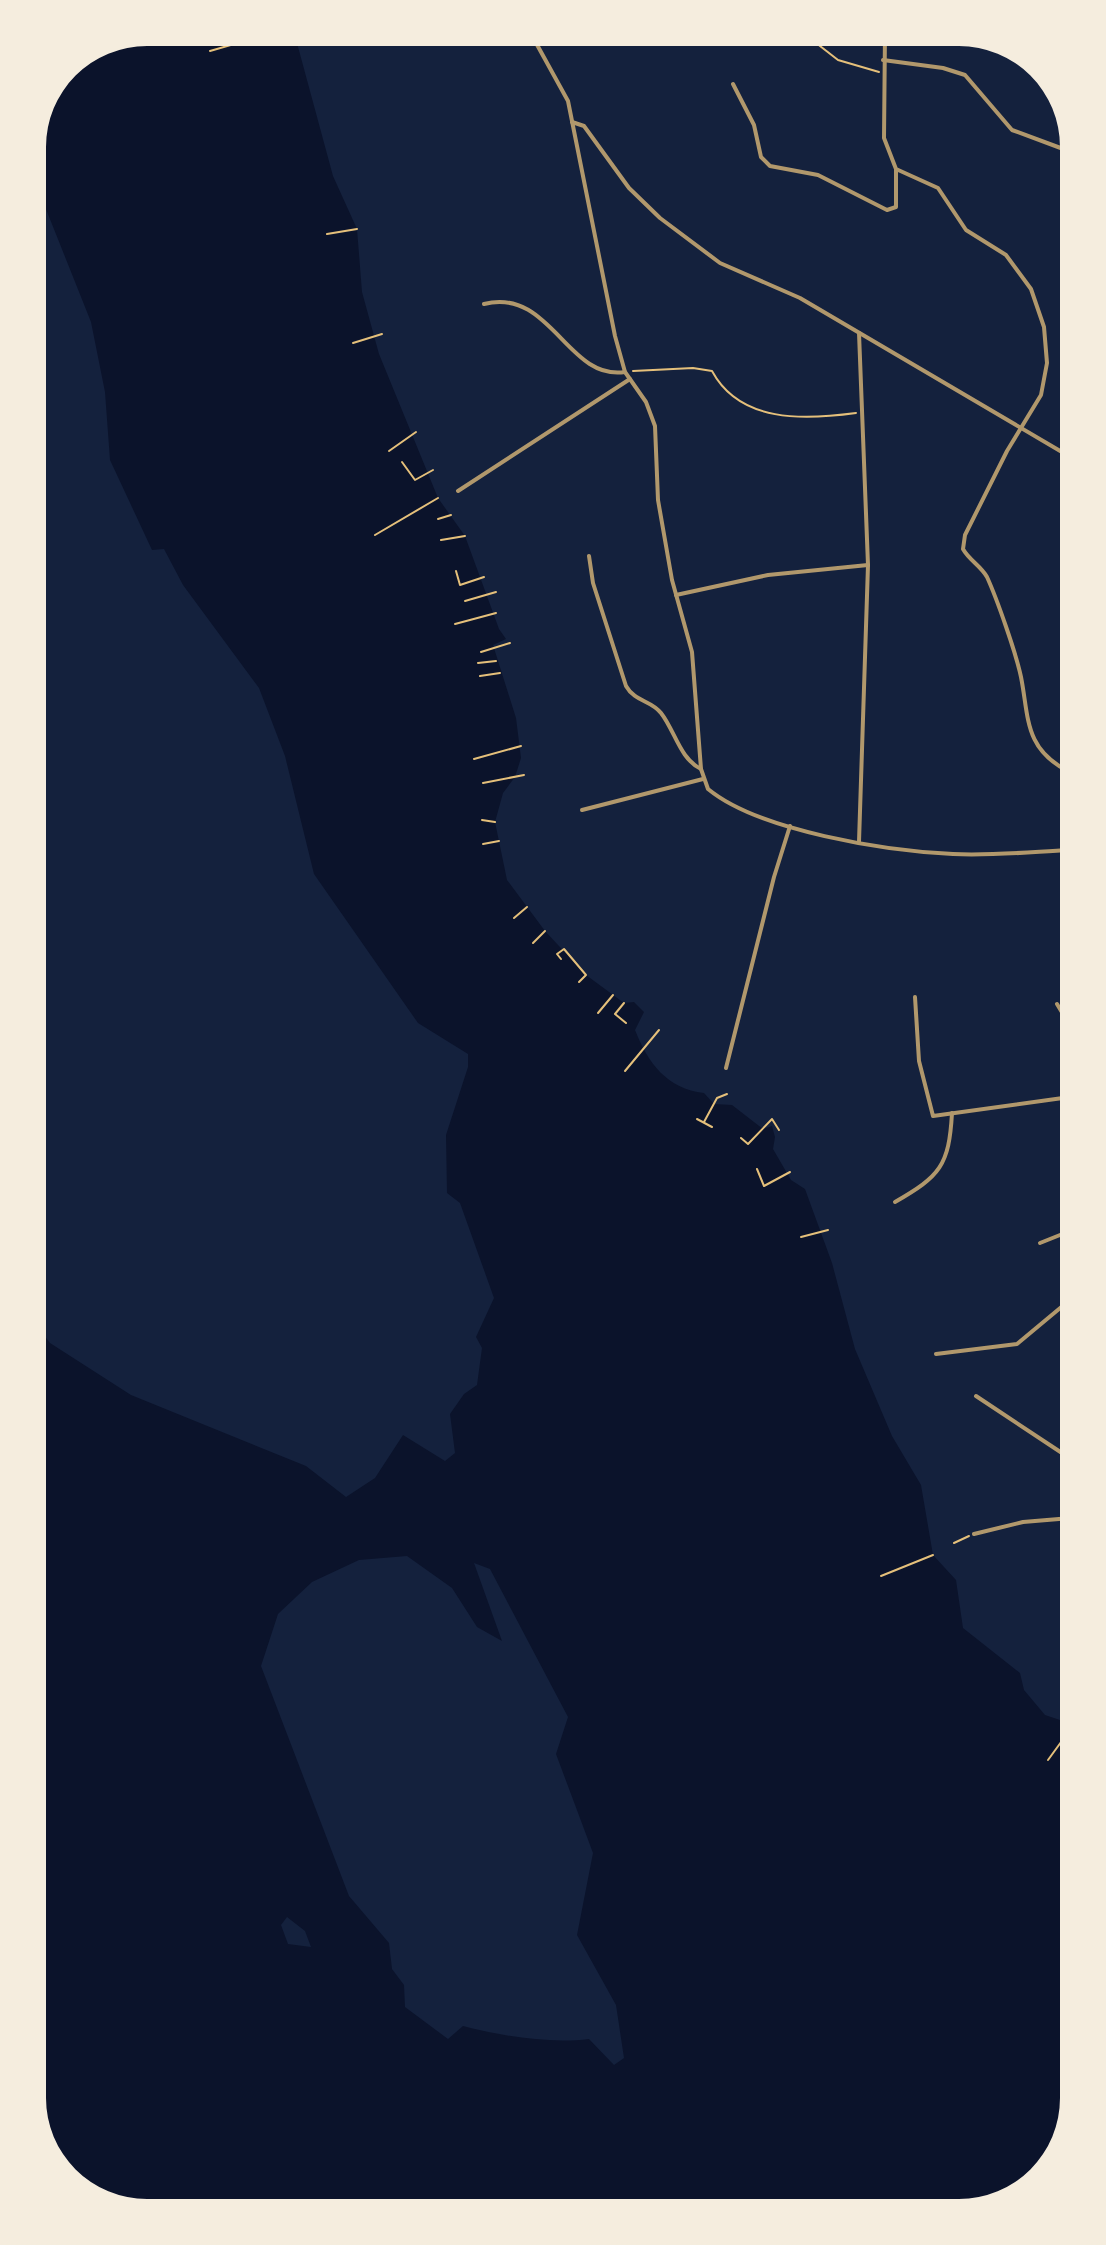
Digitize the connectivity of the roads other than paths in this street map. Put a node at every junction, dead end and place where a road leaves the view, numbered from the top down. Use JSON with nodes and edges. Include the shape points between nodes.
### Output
{"nodes":[{"id":1,"x":538,"y":46,"type":"edge"},
{"id":2,"x":884,"y":46,"type":"edge"},
{"id":3,"x":883,"y":60,"type":"junction"},
{"id":4,"x":733,"y":84,"type":"dead end"},
{"id":5,"x":572,"y":122,"type":"junction"},
{"id":6,"x":1060,"y":148,"type":"edge"},
{"id":7,"x":896,"y":169,"type":"junction"},
{"id":8,"x":484,"y":304,"type":"dead end"},
{"id":9,"x":859,"y":332,"type":"junction"},
{"id":10,"x":625,"y":372,"type":"junction"},
{"id":11,"x":630,"y":379,"type":"junction"},
{"id":12,"x":1021,"y":428,"type":"junction"},
{"id":13,"x":1060,"y":451,"type":"edge"},
{"id":14,"x":458,"y":491,"type":"dead end"},
{"id":15,"x":589,"y":556,"type":"dead end"},
{"id":16,"x":868,"y":565,"type":"junction"},
{"id":17,"x":676,"y":595,"type":"junction"},
{"id":18,"x":1060,"y":765,"type":"edge"},
{"id":19,"x":701,"y":769,"type":"junction"},
{"id":20,"x":703,"y":779,"type":"junction"},
{"id":21,"x":582,"y":810,"type":"dead end"},
{"id":22,"x":790,"y":826,"type":"junction"},
{"id":23,"x":859,"y":842,"type":"junction"},
{"id":24,"x":1060,"y":850,"type":"edge"},
{"id":25,"x":915,"y":997,"type":"dead end"},
{"id":26,"x":1057,"y":1004,"type":"dead end"},
{"id":27,"x":1060,"y":1009,"type":"edge"},
{"id":28,"x":726,"y":1068,"type":"dead end"},
{"id":29,"x":1060,"y":1098,"type":"edge"},
{"id":30,"x":952,"y":1113,"type":"junction"},
{"id":31,"x":895,"y":1202,"type":"dead end"},
{"id":32,"x":1060,"y":1235,"type":"edge"},
{"id":33,"x":1040,"y":1243,"type":"dead end"},
{"id":34,"x":1060,"y":1308,"type":"edge"},
{"id":35,"x":936,"y":1354,"type":"dead end"},
{"id":36,"x":976,"y":1396,"type":"dead end"},
{"id":37,"x":1060,"y":1452,"type":"edge"},
{"id":38,"x":1060,"y":1519,"type":"edge"},
{"id":39,"x":974,"y":1534,"type":"road end"}],
"edges":[{"from":1,"to":5,"type":"street","via":[[563,90]]},
{"from":2,"to":3,"type":"street"},
{"from":3,"to":6,"type":"street","via":[[965,75],[1012,130]]},
{"from":3,"to":7,"type":"street","via":[[884,138]]},
{"from":4,"to":7,"type":"street","via":[[754,125],[761,157],[770,166],[818,175],[887,210],[896,207]]},
{"from":5,"to":9,"type":"street","via":[[584,126],[629,188],[689,242],[720,263],[800,298]]},
{"from":5,"to":10,"type":"street"},
{"from":7,"to":12,"type":"street","via":[[938,188],[966,230],[1006,255],[1031,289],[1044,327],[1047,363],[1041,395]]},
{"from":8,"to":10,"type":"street","via":[[500,300],[537,314],[585,360],[604,371]]},
{"from":9,"to":12,"type":"street"},
{"from":9,"to":16,"type":"street"},
{"from":10,"to":11,"type":"street"},
{"from":11,"to":14,"type":"street"},
{"from":11,"to":17,"type":"street","via":[[655,426],[656,479]]},
{"from":12,"to":13,"type":"street"},
{"from":12,"to":18,"type":"street","via":[[965,535],[963,549],[985,574],[1021,678],[1030,730],[1043,753]]},
{"from":15,"to":19,"type":"street","via":[[626,686],[631,695],[660,712],[687,758]]},
{"from":16,"to":17,"type":"street","via":[[768,575]]},
{"from":16,"to":23,"type":"street"},
{"from":17,"to":19,"type":"street","via":[[692,652]]},
{"from":19,"to":20,"type":"street"},
{"from":20,"to":21,"type":"street"},
{"from":20,"to":22,"type":"street","via":[[708,789],[738,809]]},
{"from":22,"to":23,"type":"street"},
{"from":22,"to":28,"type":"street"},
{"from":23,"to":24,"type":"street","via":[[953,854]]},
{"from":25,"to":30,"type":"street","via":[[919,1061],[933,1116]]},
{"from":26,"to":27,"type":"street"},
{"from":29,"to":30,"type":"street"},
{"from":30,"to":31,"type":"street","via":[[943,1167],[931,1181]]},
{"from":32,"to":33,"type":"street"},
{"from":34,"to":35,"type":"street","via":[[1017,1344]]},
{"from":36,"to":37,"type":"street"},
{"from":38,"to":39,"type":"street"}]}
